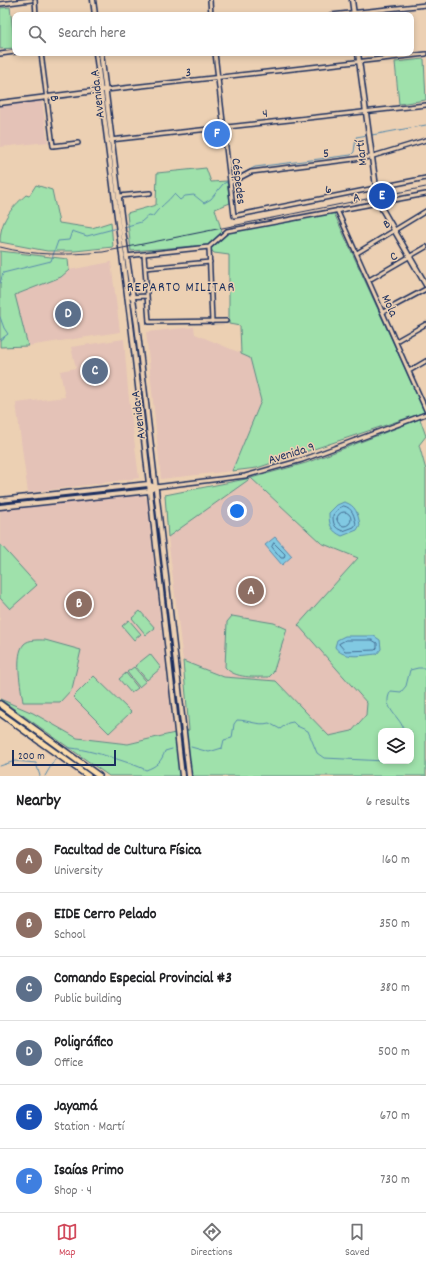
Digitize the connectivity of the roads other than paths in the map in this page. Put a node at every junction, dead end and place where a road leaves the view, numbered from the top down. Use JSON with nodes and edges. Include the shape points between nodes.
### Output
{"nodes":[{"id":1,"x":30,"y":0,"type":"edge"},
{"id":2,"x":35,"y":0,"type":"edge"},
{"id":3,"x":93,"y":0,"type":"edge"},
{"id":4,"x":210,"y":0,"type":"edge"},
{"id":5,"x":352,"y":0,"type":"edge"},
{"id":6,"x":8,"y":2,"type":"edge"},
{"id":7,"x":0,"y":4,"type":"edge"},
{"id":8,"x":426,"y":5,"type":"edge"},
{"id":9,"x":36,"y":12,"type":"edge"},
{"id":10,"x":95,"y":12,"type":"edge"},
{"id":11,"x":211,"y":12,"type":"edge"},
{"id":12,"x":354,"y":12,"type":"edge"},
{"id":13,"x":370,"y":12,"type":"edge"},
{"id":14,"x":12,"y":52,"type":"edge"},
{"id":15,"x":0,"y":54,"type":"edge"},
{"id":16,"x":426,"y":54,"type":"edge"},
{"id":17,"x":41,"y":56,"type":"edge"},
{"id":18,"x":97,"y":56,"type":"edge"},
{"id":19,"x":101,"y":56,"type":"edge"},
{"id":20,"x":215,"y":56,"type":"edge"},
{"id":21,"x":358,"y":56,"type":"edge"},
{"id":22,"x":411,"y":56,"type":"edge"},
{"id":23,"x":414,"y":56,"type":"edge"},
{"id":24,"x":359,"y":63,"type":"junction"},
{"id":25,"x":101,"y":68,"type":"junction"},
{"id":26,"x":218,"y":78,"type":"junction"},
{"id":27,"x":103,"y":90,"type":"junction"},
{"id":28,"x":46,"y":98,"type":"junction"},
{"id":29,"x":0,"y":103,"type":"edge"},
{"id":30,"x":426,"y":105,"type":"edge"},
{"id":31,"x":365,"y":111,"type":"junction"},
{"id":32,"x":223,"y":127,"type":"junction"},
{"id":33,"x":111,"y":140,"type":"junction"},
{"id":34,"x":426,"y":140,"type":"edge"},
{"id":35,"x":106,"y":141,"type":"junction"},
{"id":36,"x":78,"y":143,"type":"dead end"},
{"id":37,"x":370,"y":157,"type":"junction"},
{"id":38,"x":426,"y":178,"type":"edge"},
{"id":39,"x":230,"y":183,"type":"junction"},
{"id":40,"x":375,"y":189,"type":"junction"},
{"id":41,"x":150,"y":193,"type":"dead end"},
{"id":42,"x":426,"y":194,"type":"edge"},
{"id":43,"x":119,"y":196,"type":"junction"},
{"id":44,"x":378,"y":202,"type":"junction"},
{"id":45,"x":337,"y":210,"type":"junction"},
{"id":46,"x":426,"y":211,"type":"edge"},
{"id":47,"x":234,"y":216,"type":"joint"},
{"id":48,"x":120,"y":231,"type":"junction"},
{"id":49,"x":393,"y":231,"type":"junction"},
{"id":50,"x":209,"y":247,"type":"junction"},
{"id":51,"x":426,"y":247,"type":"edge"},
{"id":52,"x":357,"y":253,"type":"junction"},
{"id":53,"x":144,"y":255,"type":"junction"},
{"id":54,"x":126,"y":256,"type":"junction"},
{"id":55,"x":409,"y":257,"type":"junction"},
{"id":56,"x":210,"y":262,"type":"junction"},
{"id":57,"x":145,"y":268,"type":"junction"},
{"id":58,"x":369,"y":280,"type":"junction"},
{"id":59,"x":426,"y":286,"type":"edge"},
{"id":60,"x":426,"y":289,"type":"edge"},
{"id":61,"x":133,"y":296,"type":"junction"},
{"id":62,"x":147,"y":296,"type":"junction"},
{"id":63,"x":127,"y":297,"type":"junction"},
{"id":64,"x":383,"y":312,"type":"junction"},
{"id":65,"x":226,"y":321,"type":"dead end"},
{"id":66,"x":212,"y":322,"type":"junction"},
{"id":67,"x":426,"y":324,"type":"edge"},
{"id":68,"x":396,"y":341,"type":"junction"},
{"id":69,"x":426,"y":361,"type":"edge"},
{"id":70,"x":409,"y":371,"type":"junction"},
{"id":71,"x":426,"y":410,"type":"edge"},
{"id":72,"x":426,"y":414,"type":"edge"},
{"id":73,"x":148,"y":484,"type":"junction"},
{"id":74,"x":155,"y":487,"type":"junction"},
{"id":75,"x":150,"y":490,"type":"junction"},
{"id":76,"x":23,"y":498,"type":"junction"},
{"id":77,"x":0,"y":500,"type":"edge"},
{"id":78,"x":23,"y":505,"type":"junction"},
{"id":79,"x":0,"y":507,"type":"edge"},
{"id":80,"x":164,"y":556,"type":"junction"},
{"id":81,"x":158,"y":561,"type":"junction"},
{"id":82,"x":0,"y":704,"type":"edge"},
{"id":83,"x":0,"y":712,"type":"edge"},
{"id":84,"x":88,"y":776,"type":"edge"},
{"id":85,"x":99,"y":776,"type":"edge"},
{"id":86,"x":182,"y":776,"type":"edge"},
{"id":87,"x":189,"y":776,"type":"edge"}],
"edges":[{"from":1,"to":6,"type":"street"},
{"from":2,"to":9,"type":"street"},
{"from":3,"to":10,"type":"main road"},
{"from":4,"to":11,"type":"street"},
{"from":5,"to":12,"type":"main road"},
{"from":6,"to":7,"type":"street"},
{"from":8,"to":13,"type":"street"},
{"from":14,"to":15,"type":"street"},
{"from":16,"to":23,"type":"street","name":"3"},
{"from":17,"to":28,"type":"street","name":"B"},
{"from":18,"to":25,"type":"main road","name":"Avenida A"},
{"from":19,"to":25,"type":"main road","name":"Avenida A"},
{"from":20,"to":26,"type":"street","name":"Céspedes"},
{"from":21,"to":24,"type":"main road","name":"Martí"},
{"from":22,"to":24,"type":"street","name":"3"},
{"from":24,"to":26,"type":"street","name":"3"},
{"from":24,"to":31,"type":"main road","name":"Martí"},
{"from":25,"to":27,"type":"main road","name":"Avenida A"},
{"from":26,"to":27,"type":"street","name":"3"},
{"from":26,"to":32,"type":"street","name":"Céspedes"},
{"from":27,"to":28,"type":"main road","name":"3"},
{"from":27,"to":33,"type":"main road","name":"Avenida A"},
{"from":27,"to":35,"type":"main road","name":"Avenida A"},
{"from":28,"to":29,"type":"main road","name":"3"},
{"from":28,"to":36,"type":"street","name":"B","via":[[53,146]]},
{"from":30,"to":31,"type":"street","name":"4"},
{"from":31,"to":32,"type":"street","name":"4"},
{"from":31,"to":37,"type":"main road","name":"Martí"},
{"from":32,"to":33,"type":"street","name":"4"},
{"from":32,"to":39,"type":"street","name":"Céspedes"},
{"from":33,"to":35,"type":"street","name":"4"},
{"from":33,"to":43,"type":"main road","name":"Avenida A"},
{"from":34,"to":37,"type":"street","name":"5"},
{"from":35,"to":48,"type":"main road","name":"Avenida A"},
{"from":37,"to":39,"type":"street","name":"5","via":[[267,168],[251,172]]},
{"from":37,"to":40,"type":"main road","name":"Martí"},
{"from":38,"to":40,"type":"street","name":"6"},
{"from":39,"to":47,"type":"street","name":"Céspedes"},
{"from":40,"to":44,"type":"main road","name":"Martí"},
{"from":40,"to":47,"type":"street","name":"6"},
{"from":41,"to":43,"type":"street"},
{"from":42,"to":44,"type":"street","name":"A"},
{"from":43,"to":48,"type":"main road","name":"Avenida A","via":[[122,224]]},
{"from":44,"to":45,"type":"street","name":"A"},
{"from":44,"to":49,"type":"main road","name":"Martí"},
{"from":45,"to":50,"type":"street","name":"A","via":[[227,231]]},
{"from":45,"to":52,"type":"street","name":"Mola"},
{"from":46,"to":49,"type":"street","name":"B"},
{"from":48,"to":54,"type":"main road","name":"Avenida A"},
{"from":48,"to":63,"type":"main road","name":"Avenida A"},
{"from":49,"to":52,"type":"street","name":"B"},
{"from":49,"to":55,"type":"main road","name":"Martí"},
{"from":50,"to":53,"type":"street"},
{"from":50,"to":56,"type":"street"},
{"from":51,"to":55,"type":"street","name":"C"},
{"from":52,"to":58,"type":"street","name":"Mola"},
{"from":53,"to":54,"type":"street"},
{"from":53,"to":57,"type":"street"},
{"from":54,"to":61,"type":"main road","name":"Avenida A"},
{"from":55,"to":58,"type":"street","name":"C"},
{"from":55,"to":59,"type":"main road","name":"Martí"},
{"from":56,"to":57,"type":"street"},
{"from":56,"to":66,"type":"street"},
{"from":57,"to":62,"type":"street"},
{"from":58,"to":64,"type":"street","name":"Mola"},
{"from":60,"to":64,"type":"street"},
{"from":61,"to":62,"type":"street"},
{"from":61,"to":63,"type":"street"},
{"from":61,"to":74,"type":"main road","name":"Avenida A"},
{"from":62,"to":66,"type":"street","via":[[149,322]]},
{"from":63,"to":73,"type":"main road","name":"Avenida A"},
{"from":64,"to":68,"type":"street","name":"Mola"},
{"from":65,"to":66,"type":"street"},
{"from":67,"to":68,"type":"street"},
{"from":68,"to":70,"type":"street","name":"Mola"},
{"from":69,"to":70,"type":"street"},
{"from":70,"to":71,"type":"street","name":"Mola"},
{"from":72,"to":74,"type":"street","name":"Avenida 9","via":[[302,460],[245,476]]},
{"from":73,"to":74,"type":"main road"},
{"from":73,"to":75,"type":"main road","name":"Avenida A"},
{"from":73,"to":76,"type":"main road"},
{"from":74,"to":75,"type":"main road","name":"Avenida 9"},
{"from":74,"to":80,"type":"main road","name":"Avenida A"},
{"from":75,"to":78,"type":"main road","name":"Avenida 9"},
{"from":75,"to":81,"type":"main road","name":"Avenida A"},
{"from":76,"to":77,"type":"main road"},
{"from":76,"to":78,"type":"main road"},
{"from":78,"to":79,"type":"main road","name":"Avenida 9"},
{"from":80,"to":81,"type":"main road"},
{"from":80,"to":87,"type":"main road","name":"Avenida A"},
{"from":81,"to":86,"type":"main road","name":"Avenida A"},
{"from":82,"to":85,"type":"highway"},
{"from":83,"to":84,"type":"highway"}]}
